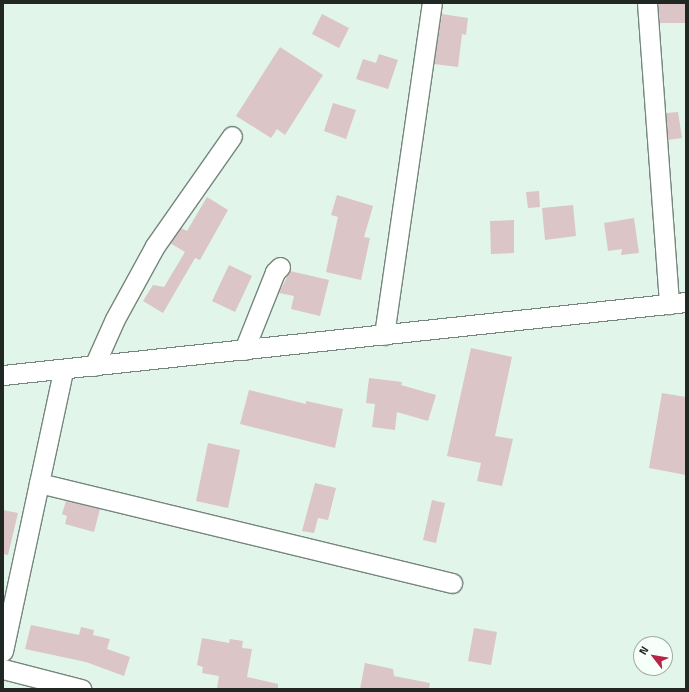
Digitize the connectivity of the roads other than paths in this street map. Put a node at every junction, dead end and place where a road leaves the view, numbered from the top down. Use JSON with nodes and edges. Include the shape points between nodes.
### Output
{"nodes":[{"id":1,"x":432,"y":3,"type":"edge"},
{"id":2,"x":647,"y":3,"type":"edge"},
{"id":3,"x":232,"y":136,"type":"dead end"},
{"id":4,"x":280,"y":266,"type":"dead end"},
{"id":5,"x":678,"y":303,"type":"edge"},
{"id":6,"x":384,"y":335,"type":"junction"},
{"id":7,"x":244,"y":350,"type":"junction"},
{"id":8,"x":94,"y":366,"type":"junction"},
{"id":9,"x":63,"y":370,"type":"junction"},
{"id":10,"x":3,"y":375,"type":"edge"},
{"id":11,"x":39,"y":484,"type":"junction"},
{"id":12,"x":452,"y":583,"type":"dead end"},
{"id":13,"x":3,"y":651,"type":"edge"},
{"id":14,"x":3,"y":669,"type":"edge"},
{"id":15,"x":81,"y":689,"type":"edge"}],
"edges":[{"from":1,"to":6,"type":"street"},
{"from":2,"to":5,"type":"street"},
{"from":3,"to":8,"type":"street","via":[[155,246],[115,319]]},
{"from":4,"to":7,"type":"street","via":[[275,272]]},
{"from":5,"to":6,"type":"street"},
{"from":6,"to":7,"type":"street"},
{"from":7,"to":8,"type":"street"},
{"from":8,"to":9,"type":"street"},
{"from":9,"to":10,"type":"street"},
{"from":9,"to":11,"type":"street"},
{"from":11,"to":12,"type":"street"},
{"from":11,"to":13,"type":"street"},
{"from":14,"to":15,"type":"street"}]}
